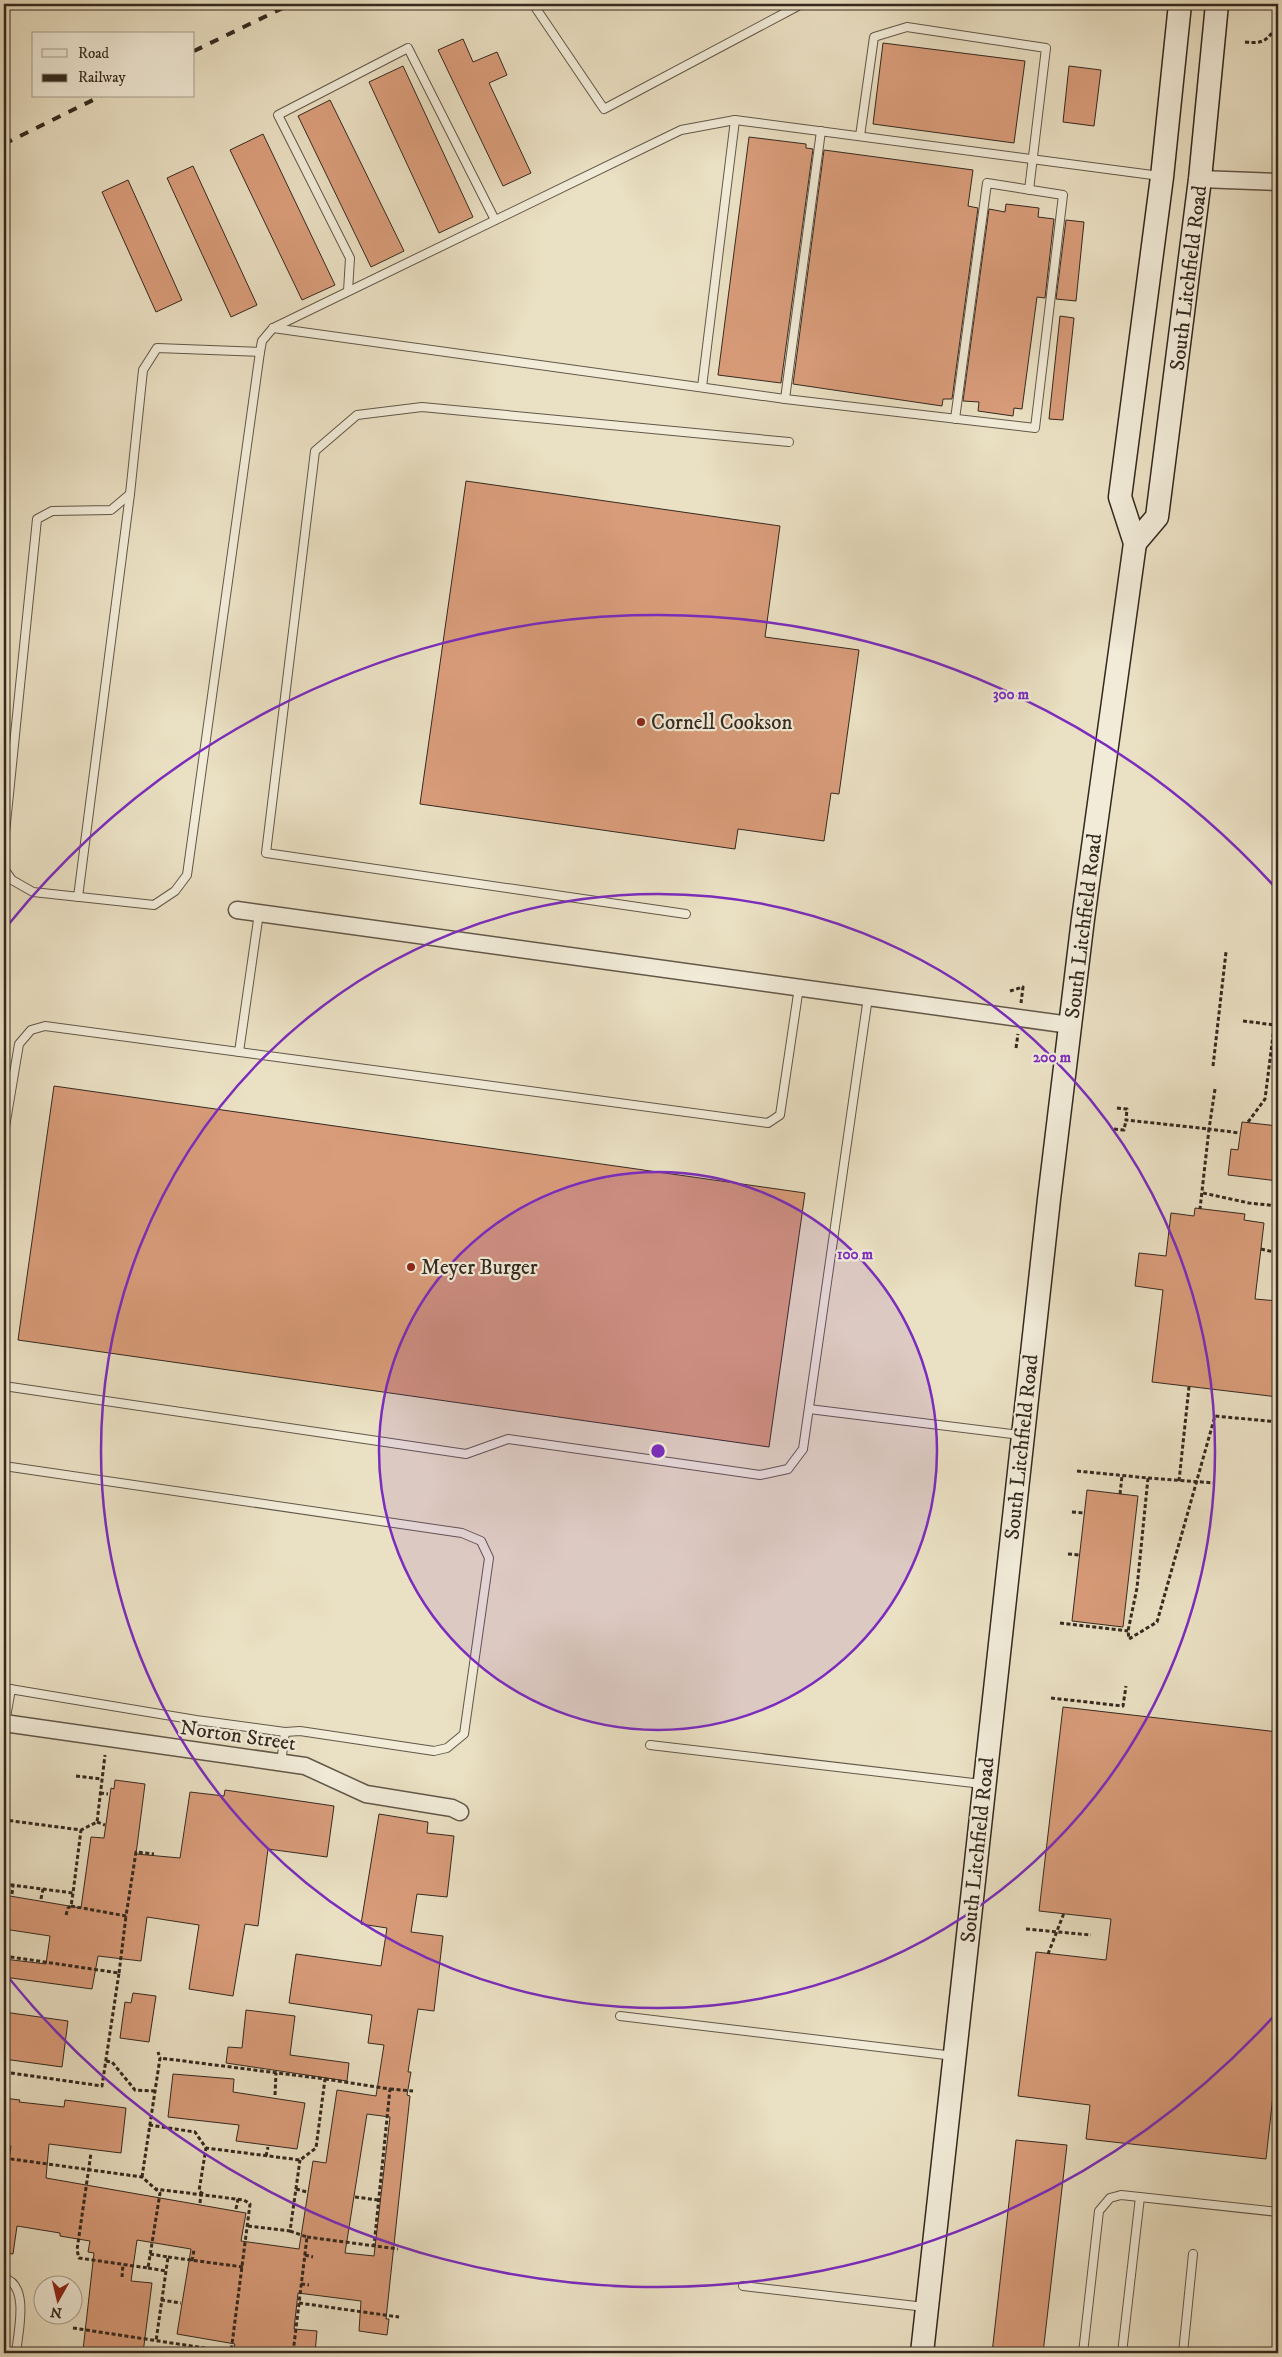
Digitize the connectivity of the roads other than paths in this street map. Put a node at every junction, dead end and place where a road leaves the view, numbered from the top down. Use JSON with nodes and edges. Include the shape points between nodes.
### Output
{"nodes":[{"id":1,"x":533,"y":4,"type":"edge"},
{"id":2,"x":1180,"y":4,"type":"edge"},
{"id":3,"x":1217,"y":4,"type":"edge"},
{"id":4,"x":798,"y":6,"type":"dead end"},
{"id":5,"x":734,"y":120,"type":"junction"},
{"id":6,"x":822,"y":132,"type":"junction"},
{"id":7,"x":860,"y":136,"type":"junction"},
{"id":8,"x":1032,"y":158,"type":"junction"},
{"id":9,"x":1162,"y":177,"type":"junction"},
{"id":10,"x":1200,"y":179,"type":"junction"},
{"id":11,"x":1278,"y":182,"type":"edge"},
{"id":12,"x":1029,"y":190,"type":"junction"},
{"id":13,"x":495,"y":220,"type":"junction"},
{"id":14,"x":348,"y":291,"type":"junction"},
{"id":15,"x":272,"y":328,"type":"junction"},
{"id":16,"x":260,"y":352,"type":"junction"},
{"id":17,"x":702,"y":387,"type":"junction"},
{"id":18,"x":785,"y":399,"type":"junction"},
{"id":19,"x":955,"y":419,"type":"junction"},
{"id":20,"x":789,"y":442,"type":"dead end"},
{"id":21,"x":130,"y":494,"type":"junction"},
{"id":22,"x":1120,"y":498,"type":"junction"},
{"id":23,"x":1158,"y":517,"type":"junction"},
{"id":24,"x":1135,"y":544,"type":"junction"},
{"id":25,"x":4,"y":843,"type":"edge"},
{"id":26,"x":4,"y":869,"type":"edge"},
{"id":27,"x":78,"y":897,"type":"junction"},
{"id":28,"x":237,"y":910,"type":"dead end"},
{"id":29,"x":259,"y":913,"type":"junction"},
{"id":30,"x":686,"y":914,"type":"dead end"},
{"id":31,"x":798,"y":987,"type":"junction"},
{"id":32,"x":868,"y":997,"type":"junction"},
{"id":33,"x":1070,"y":1025,"type":"junction"},
{"id":34,"x":239,"y":1052,"type":"junction"},
{"id":35,"x":4,"y":1133,"type":"edge"},
{"id":36,"x":4,"y":1386,"type":"edge"},
{"id":37,"x":809,"y":1409,"type":"junction"},
{"id":38,"x":1022,"y":1435,"type":"junction"},
{"id":39,"x":4,"y":1466,"type":"edge"},
{"id":40,"x":7,"y":1689,"type":"edge"},
{"id":41,"x":4,"y":1723,"type":"edge"},
{"id":42,"x":285,"y":1732,"type":"junction"},
{"id":43,"x":650,"y":1745,"type":"dead end"},
{"id":44,"x":281,"y":1763,"type":"junction"},
{"id":45,"x":984,"y":1784,"type":"junction"},
{"id":46,"x":460,"y":1812,"type":"dead end"},
{"id":47,"x":620,"y":2016,"type":"dead end"},
{"id":48,"x":954,"y":2056,"type":"junction"},
{"id":49,"x":1140,"y":2197,"type":"junction"},
{"id":50,"x":1278,"y":2197,"type":"edge"},
{"id":51,"x":1278,"y":2212,"type":"edge"},
{"id":52,"x":1193,"y":2254,"type":"dead end"},
{"id":53,"x":4,"y":2278,"type":"edge"},
{"id":54,"x":743,"y":2286,"type":"dead end"},
{"id":55,"x":927,"y":2307,"type":"junction"},
{"id":56,"x":16,"y":2353,"type":"edge"},
{"id":57,"x":922,"y":2353,"type":"edge"},
{"id":58,"x":1083,"y":2353,"type":"edge"},
{"id":59,"x":1122,"y":2353,"type":"edge"},
{"id":60,"x":1183,"y":2353,"type":"edge"}],
"edges":[{"from":1,"to":4,"type":"lane","via":[[604,109]]},
{"from":2,"to":9,"type":"main road","name":"South Litchfield Road"},
{"from":3,"to":10,"type":"main road","name":"South Litchfield Road"},
{"from":5,"to":6,"type":"lane"},
{"from":5,"to":13,"type":"lane","via":[[681,130]]},
{"from":5,"to":17,"type":"lane"},
{"from":6,"to":7,"type":"lane"},
{"from":6,"to":18,"type":"lane"},
{"from":7,"to":8,"type":"lane"},
{"from":7,"to":8,"type":"lane","via":[[874,38],[907,27],[1046,48]]},
{"from":8,"to":9,"type":"lane"},
{"from":8,"to":12,"type":"lane"},
{"from":9,"to":10,"type":"main road"},
{"from":9,"to":22,"type":"main road","name":"South Litchfield Road"},
{"from":10,"to":11,"type":"street"},
{"from":10,"to":23,"type":"main road","name":"South Litchfield Road"},
{"from":12,"to":19,"type":"lane","via":[[987,183]]},
{"from":12,"to":19,"type":"lane","via":[[1063,195],[1035,428]]},
{"from":13,"to":14,"type":"lane"},
{"from":13,"to":14,"type":"lane","via":[[408,48],[278,115],[350,258]]},
{"from":14,"to":15,"type":"lane"},
{"from":15,"to":16,"type":"lane","via":[[262,341]]},
{"from":15,"to":17,"type":"lane"},
{"from":16,"to":21,"type":"lane","via":[[157,348],[143,370]]},
{"from":16,"to":27,"type":"lane","via":[[187,875],[175,891],[154,905]]},
{"from":17,"to":18,"type":"lane"},
{"from":18,"to":19,"type":"lane"},
{"from":20,"to":30,"type":"lane","via":[[422,407],[357,416],[315,451],[266,853]]},
{"from":21,"to":25,"type":"lane","via":[[110,510],[52,510],[37,519]]},
{"from":21,"to":27,"type":"lane"},
{"from":22,"to":23,"type":"main road"},
{"from":22,"to":24,"type":"main road","name":"South Litchfield Road"},
{"from":23,"to":24,"type":"main road"},
{"from":24,"to":33,"type":"main road","name":"South Litchfield Road"},
{"from":26,"to":27,"type":"lane","via":[[12,880],[33,892]]},
{"from":28,"to":29,"type":"street"},
{"from":29,"to":31,"type":"street"},
{"from":29,"to":34,"type":"lane"},
{"from":31,"to":32,"type":"street"},
{"from":31,"to":34,"type":"lane","via":[[780,1115],[768,1123]]},
{"from":32,"to":33,"type":"street"},
{"from":32,"to":37,"type":"lane"},
{"from":33,"to":38,"type":"main road","name":"South Litchfield Road"},
{"from":34,"to":35,"type":"lane","via":[[45,1026],[31,1030],[19,1044]]},
{"from":36,"to":37,"type":"lane","via":[[466,1454],[508,1439],[760,1475],[788,1470],[803,1450]]},
{"from":37,"to":38,"type":"lane"},
{"from":38,"to":45,"type":"main road","name":"South Litchfield Road"},
{"from":39,"to":42,"type":"lane","via":[[462,1533],[481,1541],[489,1558],[464,1734],[447,1748],[434,1751],[300,1730]]},
{"from":40,"to":41,"type":"lane"},
{"from":40,"to":42,"type":"lane"},
{"from":41,"to":44,"type":"street","name":"Norton Street"},
{"from":42,"to":44,"type":"lane"},
{"from":43,"to":45,"type":"lane"},
{"from":44,"to":46,"type":"street","name":"Norton Street","via":[[305,1766],[366,1794]]},
{"from":45,"to":48,"type":"main road","name":"South Litchfield Road"},
{"from":47,"to":48,"type":"lane"},
{"from":48,"to":55,"type":"main road","name":"South Litchfield Road"},
{"from":49,"to":51,"type":"lane"},
{"from":49,"to":58,"type":"lane","via":[[1120,2195],[1110,2198],[1099,2211]]},
{"from":49,"to":59,"type":"lane"},
{"from":50,"to":51,"type":"lane"},
{"from":52,"to":60,"type":"lane"},
{"from":53,"to":56,"type":"lane","via":[[18,2289],[21,2301]]},
{"from":54,"to":55,"type":"lane"},
{"from":55,"to":57,"type":"main road","name":"South Litchfield Road"}]}
